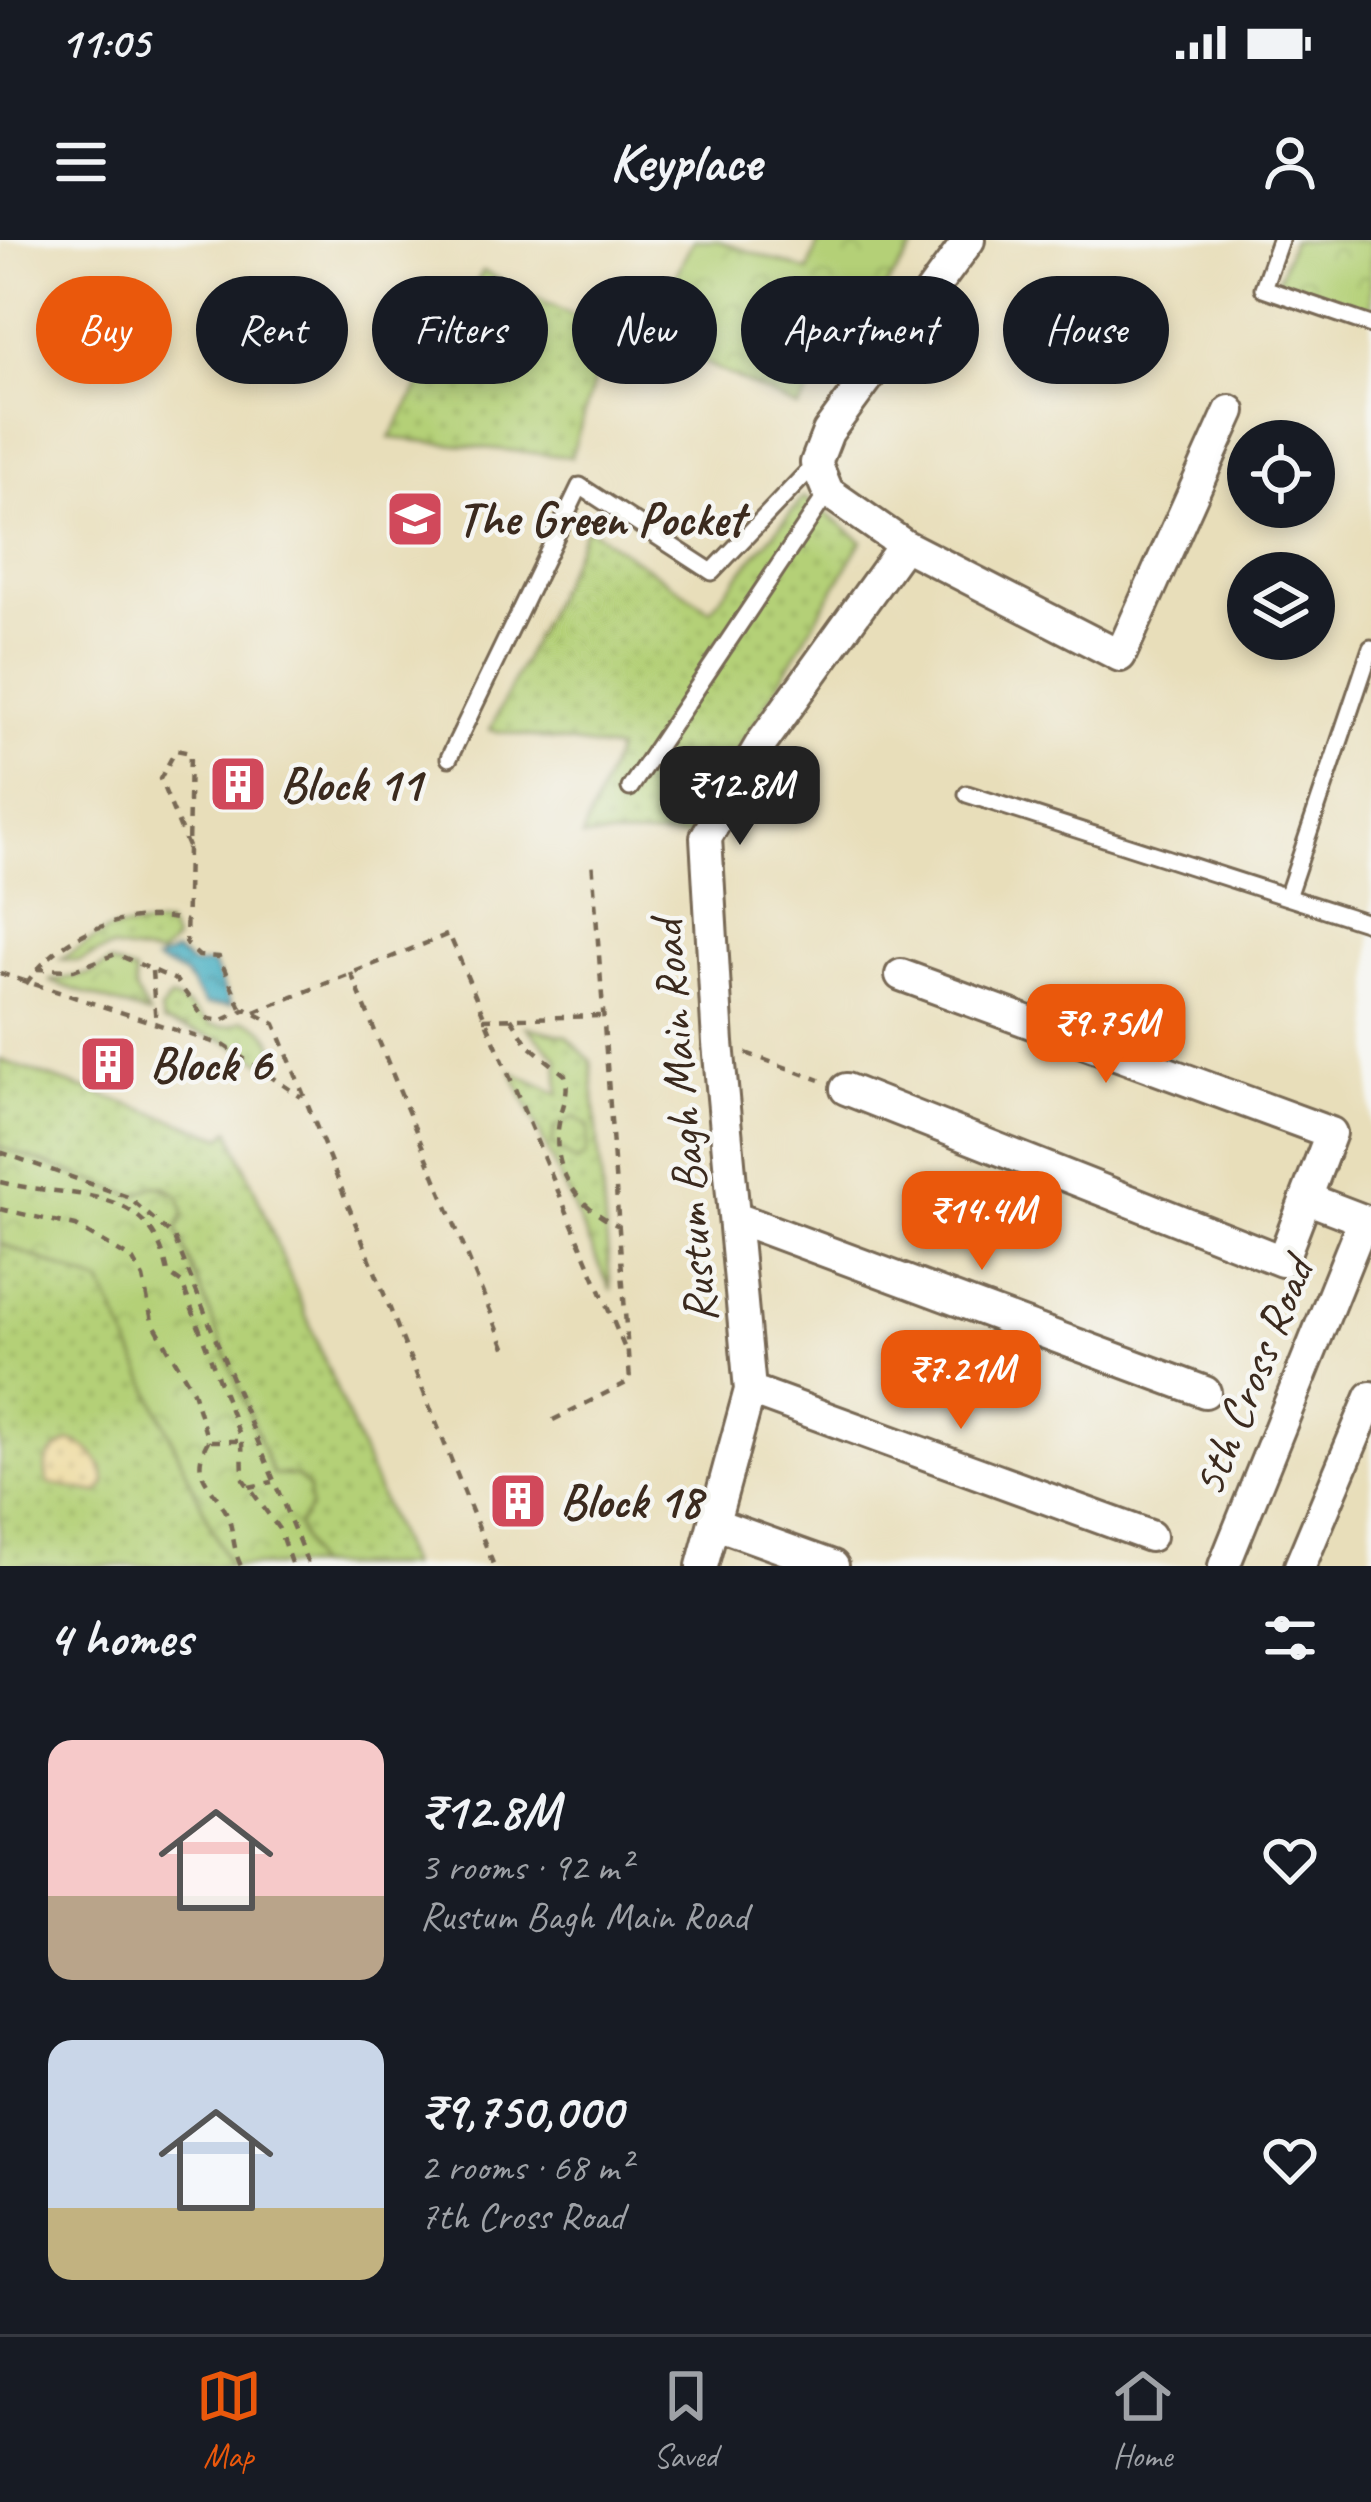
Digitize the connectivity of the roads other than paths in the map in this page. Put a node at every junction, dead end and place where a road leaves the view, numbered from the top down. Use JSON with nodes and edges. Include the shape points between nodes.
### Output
{"nodes":[{"id":1,"x":969,"y":240,"type":"edge"},
{"id":2,"x":1280,"y":240,"type":"edge"},
{"id":3,"x":1371,"y":325,"type":"edge"},
{"id":4,"x":1230,"y":411,"type":"dead end"},
{"id":5,"x":822,"y":478,"type":"junction"},
{"id":6,"x":904,"y":545,"type":"junction"},
{"id":7,"x":1371,"y":648,"type":"edge"},
{"id":8,"x":449,"y":758,"type":"dead end"},
{"id":9,"x":630,"y":788,"type":"dead end"},
{"id":10,"x":967,"y":794,"type":"dead end"},
{"id":11,"x":1288,"y":897,"type":"junction"},
{"id":12,"x":1371,"y":924,"type":"edge"},
{"id":13,"x":901,"y":975,"type":"dead end"},
{"id":14,"x":847,"y":1090,"type":"road end"},
{"id":15,"x":1306,"y":1198,"type":"junction"},
{"id":16,"x":736,"y":1218,"type":"junction"},
{"id":17,"x":1367,"y":1222,"type":"edge"},
{"id":18,"x":749,"y":1390,"type":"junction"},
{"id":19,"x":1205,"y":1392,"type":"dead end"},
{"id":20,"x":1371,"y":1397,"type":"edge"},
{"id":21,"x":716,"y":1524,"type":"junction"},
{"id":22,"x":1150,"y":1537,"type":"dead end"},
{"id":23,"x":702,"y":1566,"type":"edge"},
{"id":24,"x":832,"y":1566,"type":"edge"},
{"id":25,"x":1223,"y":1566,"type":"edge"},
{"id":26,"x":1300,"y":1566,"type":"edge"}],
"edges":[{"from":1,"to":5,"type":"street","via":[[828,432]]},
{"from":2,"to":3,"type":"lane","via":[[1263,288]]},
{"from":4,"to":6,"type":"street","via":[[1120,656]]},
{"from":5,"to":6,"type":"street"},
{"from":5,"to":8,"type":"lane","via":[[712,572],[580,486]]},
{"from":5,"to":9,"type":"lane"},
{"from":6,"to":16,"type":"street","name":"Rustum Bagh Main Road","via":[[760,744],[706,837]]},
{"from":7,"to":11,"type":"lane"},
{"from":10,"to":11,"type":"lane"},
{"from":11,"to":12,"type":"lane"},
{"from":13,"to":15,"type":"street","via":[[1331,1133]]},
{"from":14,"to":15,"type":"street","via":[[1282,1261]]},
{"from":15,"to":17,"type":"street"},
{"from":16,"to":18,"type":"street","name":"Rustum Bagh Main Road"},
{"from":16,"to":19,"type":"street"},
{"from":17,"to":25,"type":"street","name":"5th Cross Road"},
{"from":18,"to":21,"type":"street","name":"Rustum Bagh Main Road"},
{"from":18,"to":22,"type":"street"},
{"from":20,"to":26,"type":"street"},
{"from":21,"to":23,"type":"street","name":"Rustum Bagh Main Road"},
{"from":21,"to":24,"type":"street"}]}
